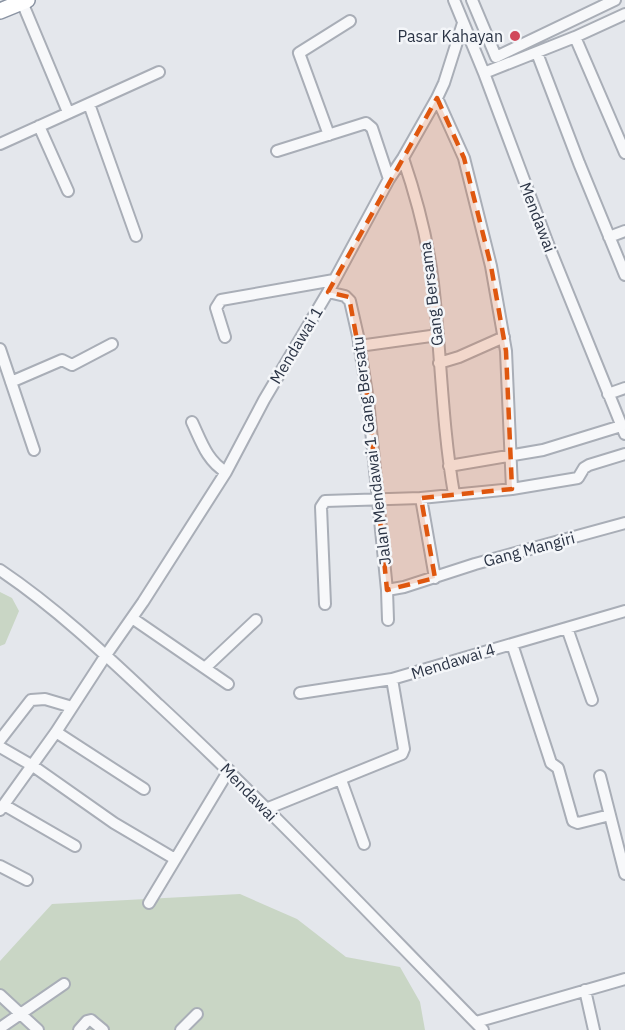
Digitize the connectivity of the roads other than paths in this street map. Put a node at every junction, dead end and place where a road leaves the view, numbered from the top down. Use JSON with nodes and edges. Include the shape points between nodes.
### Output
{"nodes":[{"id":1,"x":454,"y":0,"type":"edge"},
{"id":2,"x":472,"y":0,"type":"edge"},
{"id":3,"x":615,"y":0,"type":"edge"},
{"id":4,"x":24,"y":1,"type":"edge"},
{"id":5,"x":0,"y":11,"type":"edge"},
{"id":6,"x":624,"y":18,"type":"edge"},
{"id":7,"x":350,"y":21,"type":"dead end"},
{"id":8,"x":463,"y":23,"type":"junction"},
{"id":9,"x":575,"y":37,"type":"junction"},
{"id":10,"x":537,"y":53,"type":"junction"},
{"id":11,"x":159,"y":72,"type":"dead end"},
{"id":12,"x":484,"y":73,"type":"junction"},
{"id":13,"x":437,"y":98,"type":"junction"},
{"id":14,"x":89,"y":104,"type":"junction"},
{"id":15,"x":68,"y":112,"type":"junction"},
{"id":16,"x":39,"y":126,"type":"junction"},
{"id":17,"x":620,"y":130,"type":"edge"},
{"id":18,"x":329,"y":135,"type":"junction"},
{"id":19,"x":0,"y":144,"type":"edge"},
{"id":20,"x":277,"y":151,"type":"dead end"},
{"id":21,"x":625,"y":153,"type":"edge"},
{"id":22,"x":403,"y":158,"type":"junction"},
{"id":23,"x":389,"y":178,"type":"junction"},
{"id":24,"x":68,"y":192,"type":"dead end"},
{"id":25,"x":625,"y":231,"type":"edge"},
{"id":26,"x":136,"y":236,"type":"dead end"},
{"id":27,"x":609,"y":237,"type":"junction"},
{"id":28,"x":625,"y":275,"type":"edge"},
{"id":29,"x":334,"y":280,"type":"junction"},
{"id":30,"x":328,"y":292,"type":"junction"},
{"id":31,"x":438,"y":335,"type":"junction"},
{"id":32,"x":225,"y":337,"type":"dead end"},
{"id":33,"x":504,"y":337,"type":"junction"},
{"id":34,"x":112,"y":344,"type":"dead end"},
{"id":35,"x":359,"y":346,"type":"junction"},
{"id":36,"x":0,"y":349,"type":"edge"},
{"id":37,"x":439,"y":363,"type":"junction"},
{"id":38,"x":11,"y":382,"type":"junction"},
{"id":39,"x":625,"y":388,"type":"edge"},
{"id":40,"x":608,"y":394,"type":"junction"},
{"id":41,"x":192,"y":422,"type":"dead end"},
{"id":42,"x":623,"y":430,"type":"edge"},
{"id":43,"x":34,"y":450,"type":"dead end"},
{"id":44,"x":625,"y":454,"type":"edge"},
{"id":45,"x":510,"y":457,"type":"junction"},
{"id":46,"x":449,"y":466,"type":"junction"},
{"id":47,"x":226,"y":472,"type":"junction"},
{"id":48,"x":512,"y":489,"type":"junction"},
{"id":49,"x":454,"y":494,"type":"junction"},
{"id":50,"x":421,"y":498,"type":"junction"},
{"id":51,"x":377,"y":501,"type":"junction"},
{"id":52,"x":625,"y":523,"type":"edge"},
{"id":53,"x":0,"y":570,"type":"edge"},
{"id":54,"x":435,"y":578,"type":"junction"},
{"id":55,"x":387,"y":590,"type":"junction"},
{"id":56,"x":325,"y":604,"type":"dead end"},
{"id":57,"x":624,"y":614,"type":"edge"},
{"id":58,"x":132,"y":618,"type":"junction"},
{"id":59,"x":256,"y":620,"type":"dead end"},
{"id":60,"x":388,"y":620,"type":"dead end"},
{"id":61,"x":567,"y":628,"type":"junction"},
{"id":62,"x":512,"y":644,"type":"junction"},
{"id":63,"x":106,"y":655,"type":"junction"},
{"id":64,"x":206,"y":667,"type":"junction"},
{"id":65,"x":392,"y":680,"type":"junction"},
{"id":66,"x":228,"y":684,"type":"dead end"},
{"id":67,"x":300,"y":693,"type":"dead end"},
{"id":68,"x":592,"y":700,"type":"dead end"},
{"id":69,"x":72,"y":707,"type":"junction"},
{"id":70,"x":56,"y":732,"type":"junction"},
{"id":71,"x":0,"y":740,"type":"edge"},
{"id":72,"x":0,"y":747,"type":"edge"},
{"id":73,"x":33,"y":766,"type":"junction"},
{"id":74,"x":229,"y":770,"type":"junction"},
{"id":75,"x":600,"y":776,"type":"dead end"},
{"id":76,"x":341,"y":780,"type":"junction"},
{"id":77,"x":144,"y":789,"type":"dead end"},
{"id":78,"x":2,"y":807,"type":"edge"},
{"id":79,"x":266,"y":809,"type":"junction"},
{"id":80,"x":610,"y":815,"type":"junction"},
{"id":81,"x":620,"y":836,"type":"edge"},
{"id":82,"x":364,"y":844,"type":"dead end"},
{"id":83,"x":75,"y":846,"type":"dead end"},
{"id":84,"x":175,"y":859,"type":"junction"},
{"id":85,"x":0,"y":866,"type":"edge"},
{"id":86,"x":625,"y":874,"type":"edge"},
{"id":87,"x":27,"y":880,"type":"dead end"},
{"id":88,"x":149,"y":903,"type":"dead end"},
{"id":89,"x":625,"y":979,"type":"edge"},
{"id":90,"x":63,"y":984,"type":"dead end"},
{"id":91,"x":585,"y":990,"type":"junction"},
{"id":92,"x":0,"y":995,"type":"edge"},
{"id":93,"x":20,"y":1014,"type":"junction"},
{"id":94,"x":197,"y":1014,"type":"dead end"},
{"id":95,"x":480,"y":1026,"type":"edge"},
{"id":96,"x":0,"y":1028,"type":"edge"},
{"id":97,"x":38,"y":1030,"type":"edge"},
{"id":98,"x":79,"y":1030,"type":"edge"},
{"id":99,"x":103,"y":1030,"type":"edge"},
{"id":100,"x":181,"y":1030,"type":"edge"},
{"id":101,"x":594,"y":1030,"type":"edge"}],
"edges":[{"from":1,"to":8,"type":"street","name":"Mendawai"},
{"from":2,"to":3,"type":"street","via":[[496,57]]},
{"from":4,"to":5,"type":"highway"},
{"from":4,"to":15,"type":"street"},
{"from":6,"to":9,"type":"street"},
{"from":7,"to":18,"type":"street","via":[[299,53]]},
{"from":8,"to":12,"type":"street","name":"Mendawai"},
{"from":8,"to":13,"type":"street","name":"Mendawai 1"},
{"from":9,"to":10,"type":"street"},
{"from":9,"to":17,"type":"street"},
{"from":10,"to":12,"type":"street"},
{"from":10,"to":27,"type":"street"},
{"from":11,"to":14,"type":"street"},
{"from":12,"to":40,"type":"street","name":"Mendawai"},
{"from":13,"to":22,"type":"street","name":"Mendawai 1"},
{"from":13,"to":33,"type":"street","via":[[464,158]]},
{"from":14,"to":15,"type":"street"},
{"from":14,"to":26,"type":"street"},
{"from":15,"to":16,"type":"street"},
{"from":16,"to":19,"type":"street"},
{"from":16,"to":24,"type":"street"},
{"from":17,"to":21,"type":"street"},
{"from":18,"to":20,"type":"street"},
{"from":18,"to":23,"type":"street","via":[[368,124]]},
{"from":22,"to":23,"type":"street","name":"Mendawai 1"},
{"from":22,"to":31,"type":"street","name":"Gang Bersama","via":[[428,250]]},
{"from":23,"to":29,"type":"street","name":"Mendawai 1"},
{"from":25,"to":27,"type":"street"},
{"from":27,"to":28,"type":"street"},
{"from":29,"to":30,"type":"street","name":"Mendawai 1"},
{"from":29,"to":32,"type":"street","via":[[221,300],[216,308]]},
{"from":30,"to":35,"type":"street","name":"Jalan Mendawai 1 Gang Bersatu","via":[[350,301]]},
{"from":30,"to":47,"type":"street","name":"Mendawai 1"},
{"from":31,"to":35,"type":"street"},
{"from":31,"to":37,"type":"street","name":"Gang Bersama"},
{"from":33,"to":37,"type":"street","name":"Gang Bersama"},
{"from":33,"to":45,"type":"street"},
{"from":34,"to":38,"type":"street","via":[[72,365],[62,360]]},
{"from":35,"to":51,"type":"street","name":"Jalan Mendawai 1 Gang Bersatu"},
{"from":36,"to":38,"type":"street"},
{"from":37,"to":46,"type":"street"},
{"from":38,"to":43,"type":"street"},
{"from":39,"to":40,"type":"street"},
{"from":40,"to":42,"type":"street","name":"Mendawai"},
{"from":41,"to":47,"type":"street","via":[[209,458]]},
{"from":42,"to":45,"type":"street"},
{"from":44,"to":48,"type":"street","via":[[589,465],[579,478]]},
{"from":45,"to":46,"type":"street"},
{"from":45,"to":48,"type":"street"},
{"from":46,"to":49,"type":"street"},
{"from":47,"to":58,"type":"street","name":"Mendawai 1"},
{"from":48,"to":49,"type":"street"},
{"from":49,"to":50,"type":"street"},
{"from":50,"to":51,"type":"street"},
{"from":50,"to":54,"type":"street"},
{"from":51,"to":55,"type":"street","name":"Jalan Mendawai 1 Gang Bersatu"},
{"from":51,"to":56,"type":"street","via":[[330,500],[322,504]]},
{"from":52,"to":54,"type":"street","name":"Gang Mangiri"},
{"from":53,"to":63,"type":"street","name":"Mendawai"},
{"from":54,"to":55,"type":"street","name":"Gang Mangiri"},
{"from":55,"to":60,"type":"street","name":"Jalan Mendawai 1 Gang Bersatu"},
{"from":57,"to":61,"type":"street","name":"Mendawai 4"},
{"from":58,"to":63,"type":"street","name":"Mendawai 1"},
{"from":58,"to":64,"type":"street"},
{"from":59,"to":64,"type":"street"},
{"from":61,"to":62,"type":"street","name":"Mendawai 4"},
{"from":61,"to":68,"type":"street"},
{"from":62,"to":65,"type":"street","name":"Mendawai 4"},
{"from":62,"to":80,"type":"street","via":[[551,763],[558,768],[573,821]]},
{"from":63,"to":69,"type":"street","name":"Mendawai 1"},
{"from":63,"to":74,"type":"street","name":"Mendawai"},
{"from":64,"to":66,"type":"street"},
{"from":65,"to":67,"type":"street"},
{"from":65,"to":76,"type":"street","name":"Mendawai 4","via":[[403,752]]},
{"from":69,"to":70,"type":"street","name":"Mendawai 1"},
{"from":69,"to":71,"type":"street","via":[[54,700],[31,700]]},
{"from":70,"to":73,"type":"street","name":"Mendawai 1"},
{"from":70,"to":77,"type":"street"},
{"from":72,"to":73,"type":"street"},
{"from":73,"to":78,"type":"street","name":"Mendawai 1"},
{"from":73,"to":84,"type":"street","via":[[114,824]]},
{"from":74,"to":79,"type":"street","name":"Mendawai"},
{"from":74,"to":84,"type":"street"},
{"from":75,"to":80,"type":"street"},
{"from":76,"to":79,"type":"street","name":"Mendawai 4"},
{"from":76,"to":82,"type":"street"},
{"from":78,"to":83,"type":"street"},
{"from":79,"to":95,"type":"street","name":"Mendawai"},
{"from":80,"to":81,"type":"street"},
{"from":81,"to":86,"type":"street"},
{"from":84,"to":88,"type":"street"},
{"from":85,"to":87,"type":"street"},
{"from":89,"to":91,"type":"street"},
{"from":90,"to":93,"type":"street"},
{"from":91,"to":95,"type":"street"},
{"from":91,"to":101,"type":"street"},
{"from":92,"to":93,"type":"street"},
{"from":93,"to":96,"type":"street"},
{"from":93,"to":97,"type":"street"},
{"from":94,"to":100,"type":"street"},
{"from":98,"to":99,"type":"street","via":[[91,1020]]}]}
